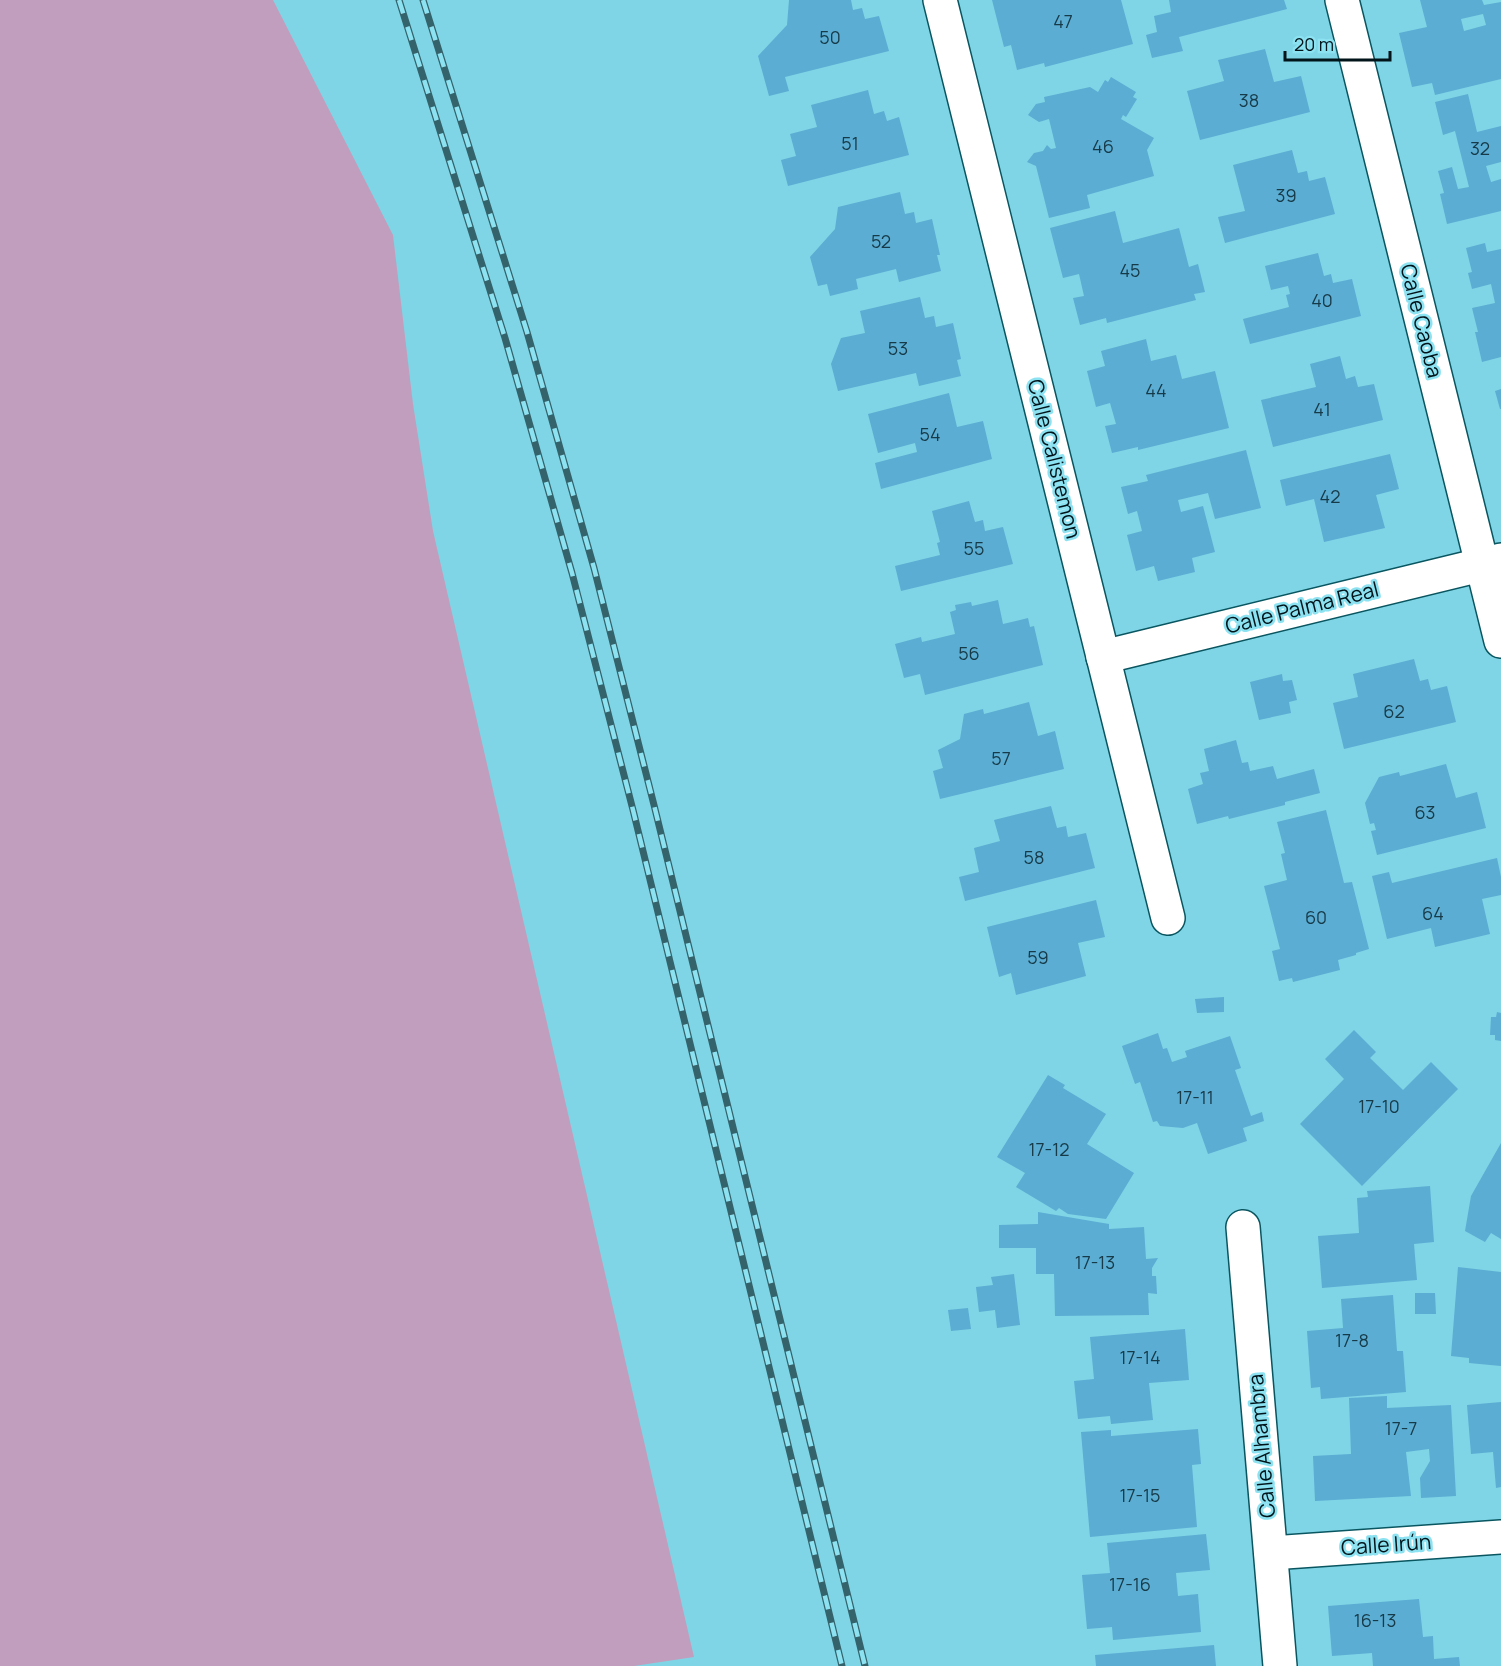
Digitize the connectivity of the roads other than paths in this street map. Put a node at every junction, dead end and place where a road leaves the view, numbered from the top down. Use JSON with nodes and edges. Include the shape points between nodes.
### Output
{"nodes":[{"id":1,"x":940,"y":0,"type":"edge"},
{"id":2,"x":1342,"y":0,"type":"edge"},
{"id":3,"x":1492,"y":562,"type":"edge"},
{"id":4,"x":1501,"y":641,"type":"edge"},
{"id":5,"x":1103,"y":657,"type":"junction"},
{"id":6,"x":1168,"y":918,"type":"dead end"},
{"id":7,"x":1243,"y":1227,"type":"dead end"},
{"id":8,"x":1501,"y":1536,"type":"edge"},
{"id":9,"x":1271,"y":1553,"type":"junction"},
{"id":10,"x":1280,"y":1666,"type":"edge"}],
"edges":[{"from":1,"to":5,"type":"street","name":"Calle Calistemon"},
{"from":2,"to":3,"type":"street","name":"Calle Caoba"},
{"from":3,"to":4,"type":"street","name":"Calle Caoba"},
{"from":3,"to":5,"type":"street","name":"Calle Palma Real"},
{"from":5,"to":6,"type":"street","name":"Calle Calistemon"},
{"from":7,"to":9,"type":"street","name":"Calle Alhambra"},
{"from":8,"to":9,"type":"street","name":"Calle Irún"},
{"from":9,"to":10,"type":"street","name":"Calle Alhambra"}]}
